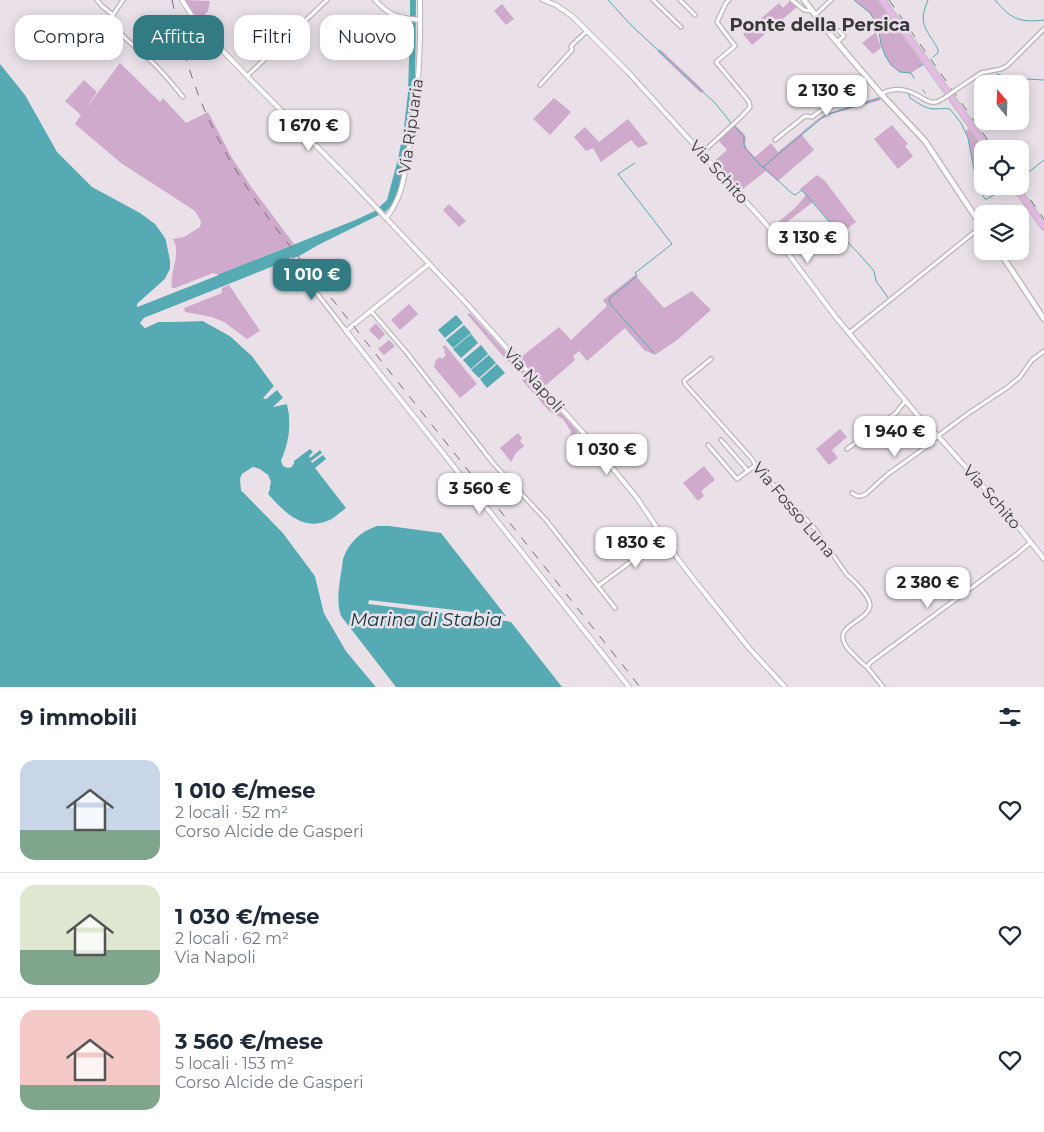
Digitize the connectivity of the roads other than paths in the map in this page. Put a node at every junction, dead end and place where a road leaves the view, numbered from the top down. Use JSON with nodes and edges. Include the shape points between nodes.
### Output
{"nodes":[{"id":1,"x":97,"y":0,"type":"edge"},
{"id":2,"x":123,"y":0,"type":"edge"},
{"id":3,"x":182,"y":0,"type":"edge"},
{"id":4,"x":327,"y":0,"type":"edge"},
{"id":5,"x":375,"y":0,"type":"edge"},
{"id":6,"x":420,"y":0,"type":"edge"},
{"id":7,"x":544,"y":0,"type":"edge"},
{"id":8,"x":654,"y":0,"type":"edge"},
{"id":9,"x":680,"y":0,"type":"edge"},
{"id":10,"x":792,"y":0,"type":"edge"},
{"id":11,"x":804,"y":0,"type":"edge"},
{"id":12,"x":832,"y":0,"type":"edge"},
{"id":13,"x":882,"y":0,"type":"edge"},
{"id":14,"x":726,"y":1,"type":"edge"},
{"id":15,"x":814,"y":13,"type":"junction"},
{"id":16,"x":114,"y":15,"type":"joint"},
{"id":17,"x":695,"y":15,"type":"dead end"},
{"id":18,"x":420,"y":20,"type":"junction"},
{"id":19,"x":681,"y":27,"type":"dead end"},
{"id":20,"x":1044,"y":29,"type":"edge"},
{"id":21,"x":587,"y":30,"type":"junction"},
{"id":22,"x":839,"y":32,"type":"dead end"},
{"id":23,"x":123,"y":35,"type":"edge"},
{"id":24,"x":837,"y":42,"type":"junction"},
{"id":25,"x":247,"y":76,"type":"junction"},
{"id":26,"x":867,"y":78,"type":"junction"},
{"id":27,"x":540,"y":85,"type":"dead end"},
{"id":28,"x":881,"y":94,"type":"junction"},
{"id":29,"x":183,"y":97,"type":"dead end"},
{"id":30,"x":776,"y":140,"type":"dead end"},
{"id":31,"x":982,"y":140,"type":"edge"},
{"id":32,"x":702,"y":153,"type":"junction"},
{"id":33,"x":1021,"y":195,"type":"edge"},
{"id":34,"x":974,"y":214,"type":"edge"},
{"id":35,"x":386,"y":218,"type":"junction"},
{"id":36,"x":1044,"y":227,"type":"edge"},
{"id":37,"x":974,"y":232,"type":"edge"},
{"id":38,"x":292,"y":260,"type":"dead end"},
{"id":39,"x":1005,"y":260,"type":"edge"},
{"id":40,"x":429,"y":264,"type":"junction"},
{"id":41,"x":372,"y":312,"type":"junction"},
{"id":42,"x":1044,"y":319,"type":"edge"},
{"id":43,"x":346,"y":331,"type":"junction"},
{"id":44,"x":849,"y":333,"type":"junction"},
{"id":45,"x":1044,"y":351,"type":"edge"},
{"id":46,"x":711,"y":359,"type":"dead end"},
{"id":47,"x":906,"y":401,"type":"junction"},
{"id":48,"x":938,"y":436,"type":"junction"},
{"id":49,"x":721,"y":440,"type":"dead end"},
{"id":50,"x":708,"y":445,"type":"dead end"},
{"id":51,"x":847,"y":449,"type":"dead end"},
{"id":52,"x":756,"y":465,"type":"junction"},
{"id":53,"x":748,"y":471,"type":"junction"},
{"id":54,"x":852,"y":493,"type":"dead end"},
{"id":55,"x":663,"y":538,"type":"junction"},
{"id":56,"x":1032,"y":542,"type":"junction"},
{"id":57,"x":1044,"y":559,"type":"edge"},
{"id":58,"x":598,"y":586,"type":"junction"},
{"id":59,"x":616,"y":608,"type":"dead end"},
{"id":60,"x":867,"y":667,"type":"junction"},
{"id":61,"x":629,"y":687,"type":"edge"},
{"id":62,"x":785,"y":687,"type":"edge"},
{"id":63,"x":883,"y":687,"type":"edge"}],
"edges":[{"from":1,"to":16,"type":"street"},
{"from":2,"to":16,"type":"street"},
{"from":3,"to":25,"type":"street","name":"Via Napoli","via":[[202,29]]},
{"from":4,"to":25,"type":"street"},
{"from":5,"to":18,"type":"street","via":[[393,15]]},
{"from":6,"to":18,"type":"street","name":"Via Ripuaria"},
{"from":7,"to":21,"type":"street","name":"Via Schito","via":[[572,16]]},
{"from":8,"to":19,"type":"street"},
{"from":9,"to":17,"type":"street"},
{"from":10,"to":15,"type":"street","via":[[804,10]]},
{"from":11,"to":15,"type":"main road"},
{"from":12,"to":15,"type":"street"},
{"from":13,"to":31,"type":"highway"},
{"from":14,"to":32,"type":"street","via":[[717,22],[735,46],[716,62],[750,102],[750,107]]},
{"from":15,"to":24,"type":"main road"},
{"from":18,"to":35,"type":"street","name":"Via Ripuaria","via":[[413,128],[401,190]]},
{"from":20,"to":28,"type":"street","bridge":true,"via":[[1007,66],[981,73],[939,101],[926,101],[912,92],[894,89]]},
{"from":21,"to":27,"type":"street"},
{"from":21,"to":32,"type":"street","name":"Via Schito"},
{"from":22,"to":24,"type":"street","via":[[844,36]]},
{"from":23,"to":29,"type":"street"},
{"from":24,"to":26,"type":"main road"},
{"from":25,"to":35,"type":"street","name":"Via Napoli"},
{"from":26,"to":28,"type":"main road"},
{"from":26,"to":30,"type":"street","via":[[812,117],[805,116]]},
{"from":28,"to":34,"type":"main road","via":[[925,141]]},
{"from":32,"to":44,"type":"street","name":"Via Schito","via":[[766,224]]},
{"from":33,"to":36,"type":"highway"},
{"from":35,"to":40,"type":"street","name":"Via Napoli"},
{"from":37,"to":44,"type":"street"},
{"from":38,"to":43,"type":"street"},
{"from":39,"to":42,"type":"main road"},
{"from":40,"to":41,"type":"street"},
{"from":40,"to":55,"type":"street","name":"Via Napoli","via":[[586,436],[637,498]]},
{"from":41,"to":43,"type":"street"},
{"from":41,"to":58,"type":"street","via":[[493,463],[546,520]]},
{"from":43,"to":61,"type":"street"},
{"from":44,"to":47,"type":"street","name":"Via Schito"},
{"from":45,"to":48,"type":"street","via":[[1008,387]]},
{"from":46,"to":52,"type":"street","name":"Via Fosso Luna","via":[[684,381],[685,384]]},
{"from":47,"to":48,"type":"street","name":"Via Schito"},
{"from":47,"to":51,"type":"street","via":[[896,414]]},
{"from":48,"to":54,"type":"street","via":[[866,494],[857,496]]},
{"from":48,"to":56,"type":"street","name":"Via Schito"},
{"from":49,"to":53,"type":"street"},
{"from":50,"to":53,"type":"street","via":[[737,479]]},
{"from":52,"to":53,"type":"street"},
{"from":52,"to":60,"type":"street","name":"Via Fosso Luna","via":[[814,529],[866,596],[869,609],[849,626],[843,637],[845,645]]},
{"from":55,"to":58,"type":"street"},
{"from":55,"to":62,"type":"street","name":"Via Napoli","via":[[737,633]]},
{"from":56,"to":57,"type":"street","name":"Via Schito"},
{"from":56,"to":60,"type":"street"},
{"from":58,"to":59,"type":"street"},
{"from":60,"to":63,"type":"street"}]}
